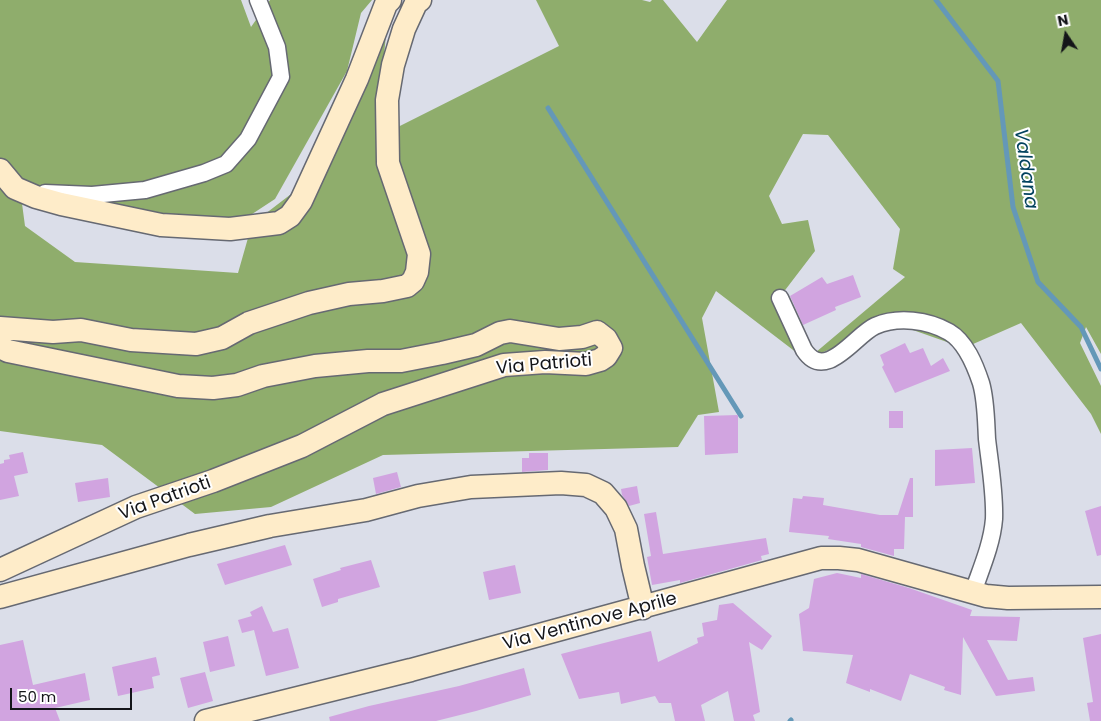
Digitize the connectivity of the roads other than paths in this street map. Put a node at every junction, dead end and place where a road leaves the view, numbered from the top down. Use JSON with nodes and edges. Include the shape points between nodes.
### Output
{"nodes":[{"id":1,"x":258,"y":0,"type":"edge"},
{"id":2,"x":390,"y":0,"type":"edge"},
{"id":3,"x":420,"y":0,"type":"edge"},
{"id":4,"x":0,"y":170,"type":"edge"},
{"id":5,"x":36,"y":197,"type":"junction"},
{"id":6,"x":780,"y":298,"type":"dead end"},
{"id":7,"x":0,"y":328,"type":"edge"},
{"id":8,"x":0,"y":347,"type":"edge"},
{"id":9,"x":0,"y":570,"type":"edge"},
{"id":10,"x":973,"y":592,"type":"junction"},
{"id":11,"x":0,"y":597,"type":"edge"},
{"id":12,"x":1101,"y":597,"type":"edge"},
{"id":13,"x":643,"y":608,"type":"junction"},
{"id":14,"x":206,"y":721,"type":"edge"}],
"edges":[{"from":1,"to":5,"type":"street","via":[[277,47],[281,77],[248,139],[226,164],[145,190],[92,195],[46,193]]},
{"from":2,"to":5,"type":"street","via":[[301,201],[290,216],[279,223],[230,229],[161,225]]},
{"from":3,"to":7,"type":"street","via":[[404,29],[387,100],[388,163],[419,254],[417,272],[407,286],[309,303],[249,323],[222,338],[196,344],[131,340],[81,330],[53,332]]},
{"from":4,"to":5,"type":"street","via":[[15,188]]},
{"from":6,"to":10,"type":"street","via":[[804,350],[814,360],[838,357],[866,331],[893,320],[916,321],[949,332],[968,353],[981,383],[994,506],[992,531]]},
{"from":8,"to":9,"type":"street","name":"Via Patrioti","via":[[178,386],[213,388],[315,366],[401,361],[476,345],[510,331],[559,339],[597,332],[611,348],[600,360],[586,364],[504,365],[383,404],[302,446],[136,507]]},
{"from":10,"to":12,"type":"street","name":"Via Ventinove Aprile","via":[[1008,598]]},
{"from":10,"to":13,"type":"street","name":"Via Ventinove Aprile","via":[[858,560],[821,558]]},
{"from":11,"to":13,"type":"street","via":[[189,545],[270,526],[366,510],[418,496],[471,487],[562,484],[586,485],[603,494],[616,508],[626,528]]},
{"from":13,"to":14,"type":"street","name":"Via Ventinove Aprile"}]}
